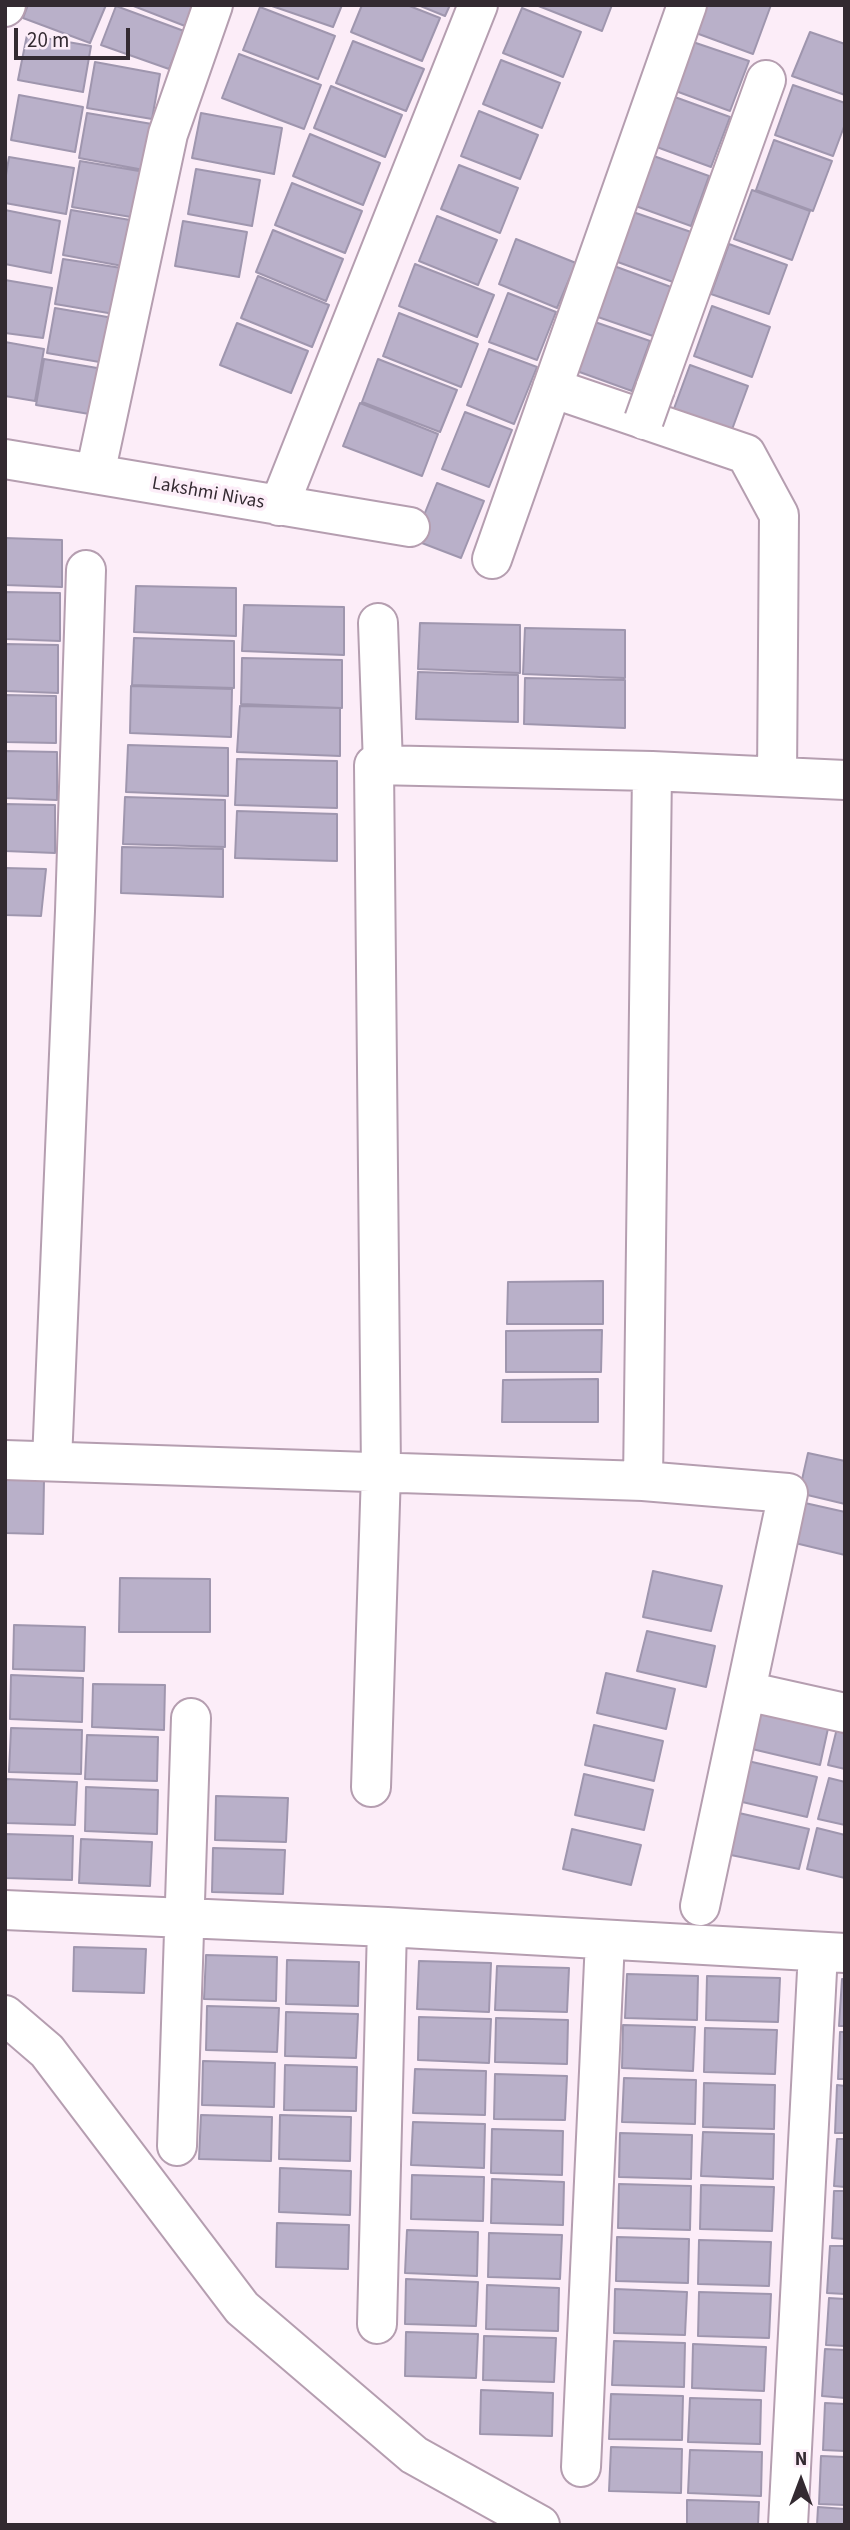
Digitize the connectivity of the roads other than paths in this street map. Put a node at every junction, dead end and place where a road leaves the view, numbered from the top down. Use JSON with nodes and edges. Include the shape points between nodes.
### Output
{"nodes":[{"id":1,"x":213,"y":5,"type":"edge"},
{"id":2,"x":478,"y":5,"type":"edge"},
{"id":3,"x":687,"y":5,"type":"edge"},
{"id":4,"x":766,"y":80,"type":"dead end"},
{"id":5,"x":552,"y":388,"type":"junction"},
{"id":6,"x":649,"y":405,"type":"dead end"},
{"id":7,"x":5,"y":459,"type":"edge"},
{"id":8,"x":95,"y":474,"type":"junction"},
{"id":9,"x":279,"y":506,"type":"junction"},
{"id":10,"x":410,"y":527,"type":"dead end"},
{"id":11,"x":492,"y":559,"type":"dead end"},
{"id":12,"x":86,"y":570,"type":"dead end"},
{"id":13,"x":378,"y":623,"type":"dead end"},
{"id":14,"x":383,"y":765,"type":"junction"},
{"id":15,"x":652,"y":771,"type":"junction"},
{"id":16,"x":777,"y":777,"type":"junction"},
{"id":17,"x":845,"y":780,"type":"edge"},
{"id":18,"x":5,"y":1460,"type":"edge"},
{"id":19,"x":52,"y":1461,"type":"junction"},
{"id":20,"x":381,"y":1472,"type":"junction"},
{"id":21,"x":643,"y":1481,"type":"junction"},
{"id":22,"x":746,"y":1690,"type":"junction"},
{"id":23,"x":845,"y":1713,"type":"edge"},
{"id":24,"x":191,"y":1718,"type":"dead end"},
{"id":25,"x":371,"y":1787,"type":"dead end"},
{"id":26,"x":699,"y":1906,"type":"dead end"},
{"id":27,"x":5,"y":1910,"type":"edge"},
{"id":28,"x":185,"y":1918,"type":"junction"},
{"id":29,"x":387,"y":1927,"type":"junction"},
{"id":30,"x":605,"y":1940,"type":"junction"},
{"id":31,"x":831,"y":1953,"type":"edge"},
{"id":32,"x":5,"y":2015,"type":"edge"},
{"id":33,"x":177,"y":2146,"type":"dead end"},
{"id":34,"x":377,"y":2323,"type":"dead end"},
{"id":35,"x":581,"y":2467,"type":"dead end"},
{"id":36,"x":540,"y":2525,"type":"edge"},
{"id":37,"x":788,"y":2525,"type":"edge"}],
"edges":[{"from":1,"to":8,"type":"street","via":[[168,134]]},
{"from":2,"to":9,"type":"street"},
{"from":3,"to":5,"type":"street"},
{"from":4,"to":6,"type":"street"},
{"from":5,"to":11,"type":"street"},
{"from":5,"to":16,"type":"street","via":[[746,454],[779,515]]},
{"from":7,"to":8,"type":"street","name":"Lakshmi Nivas"},
{"from":8,"to":9,"type":"street","name":"Lakshmi Nivas"},
{"from":9,"to":10,"type":"street","name":"Lakshmi Nivas"},
{"from":12,"to":19,"type":"street"},
{"from":13,"to":14,"type":"street"},
{"from":14,"to":15,"type":"street"},
{"from":14,"to":20,"type":"street","via":[[374,765]]},
{"from":15,"to":16,"type":"street"},
{"from":15,"to":21,"type":"street"},
{"from":16,"to":17,"type":"street"},
{"from":18,"to":19,"type":"street"},
{"from":19,"to":20,"type":"street"},
{"from":20,"to":21,"type":"street"},
{"from":20,"to":25,"type":"street"},
{"from":21,"to":22,"type":"street","via":[[788,1493]]},
{"from":22,"to":23,"type":"street"},
{"from":22,"to":26,"type":"street"},
{"from":24,"to":28,"type":"street"},
{"from":27,"to":28,"type":"street"},
{"from":28,"to":29,"type":"street"},
{"from":28,"to":33,"type":"street"},
{"from":29,"to":30,"type":"street"},
{"from":29,"to":34,"type":"street"},
{"from":30,"to":31,"type":"street"},
{"from":30,"to":35,"type":"street"},
{"from":31,"to":37,"type":"street"},
{"from":32,"to":36,"type":"street","via":[[47,2051],[242,2308],[414,2455]]}]}
